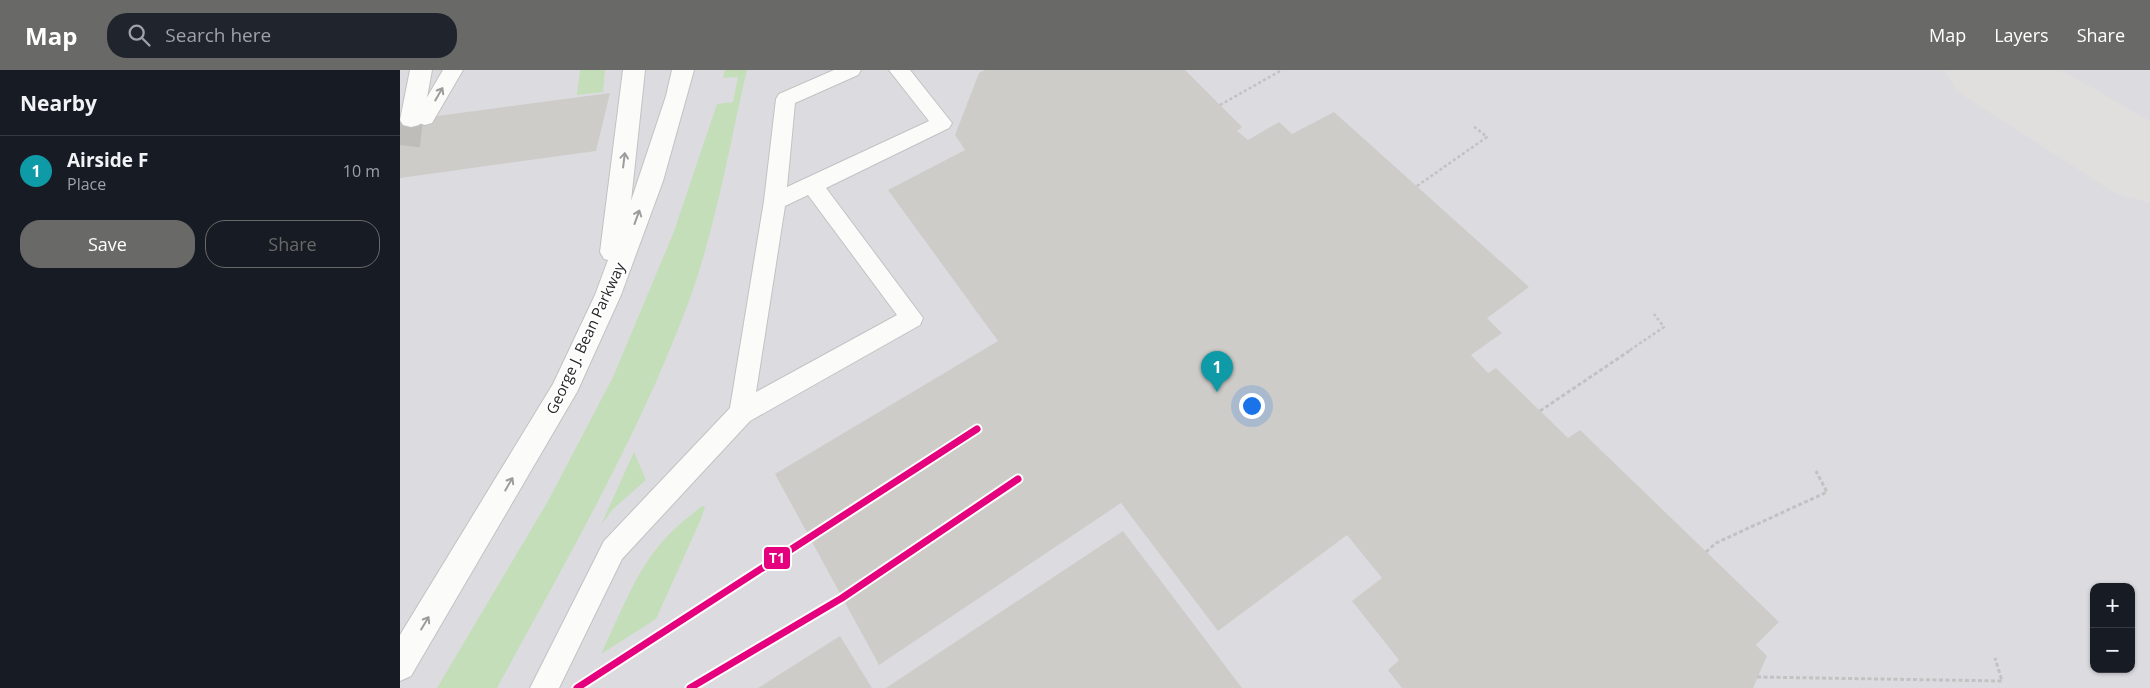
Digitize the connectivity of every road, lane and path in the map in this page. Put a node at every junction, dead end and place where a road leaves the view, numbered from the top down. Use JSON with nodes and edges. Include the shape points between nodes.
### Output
{"nodes":[{"id":1,"x":421,"y":70,"type":"edge"},
{"id":2,"x":453,"y":70,"type":"edge"},
{"id":3,"x":634,"y":70,"type":"edge"},
{"id":4,"x":683,"y":70,"type":"edge"},
{"id":5,"x":851,"y":70,"type":"edge"},
{"id":6,"x":899,"y":70,"type":"edge"},
{"id":7,"x":1282,"y":70,"type":"edge"},
{"id":8,"x":1220,"y":105,"type":"dead end"},
{"id":9,"x":418,"y":118,"type":"joint"},
{"id":10,"x":1472,"y":125,"type":"dead end"},
{"id":11,"x":812,"y":185,"type":"junction"},
{"id":12,"x":1417,"y":186,"type":"dead end"},
{"id":13,"x":775,"y":201,"type":"junction"},
{"id":14,"x":608,"y":295,"type":"junction"},
{"id":15,"x":1654,"y":314,"type":"dead end"},
{"id":16,"x":1540,"y":411,"type":"dead end"},
{"id":17,"x":741,"y":413,"type":"junction"},
{"id":18,"x":1816,"y":470,"type":"dead end"},
{"id":19,"x":1706,"y":552,"type":"dead end"},
{"id":20,"x":1995,"y":658,"type":"dead end"},
{"id":21,"x":400,"y":665,"type":"edge"},
{"id":22,"x":1757,"y":678,"type":"dead end"},
{"id":23,"x":544,"y":688,"type":"edge"}],
"edges":[{"from":1,"to":9,"type":"street"},
{"from":9,"to":2,"type":"lane","one_way":true},
{"from":14,"to":3,"type":"street","one_way":true},
{"from":14,"to":4,"type":"street","name":"George J. Bean Parkway","one_way":true,"via":[[651,180]]},
{"from":5,"to":13,"type":"lane","via":[[786,99]]},
{"from":6,"to":11,"type":"lane","via":[[942,123]]},
{"from":7,"to":8,"type":"path"},
{"from":10,"to":12,"type":"path","via":[[1487,137]]},
{"from":11,"to":13,"type":"lane"},
{"from":11,"to":17,"type":"lane","via":[[912,318]]},
{"from":13,"to":17,"type":"lane"},
{"from":21,"to":14,"type":"street","name":"George J. Bean Parkway","one_way":true,"via":[[563,392]]},
{"from":15,"to":16,"type":"path","via":[[1664,327]]},
{"from":17,"to":23,"type":"lane","via":[[612,550]]},
{"from":18,"to":19,"type":"path","via":[[1827,492],[1716,543]]},
{"from":20,"to":22,"type":"path","via":[[2002,681]]}]}
